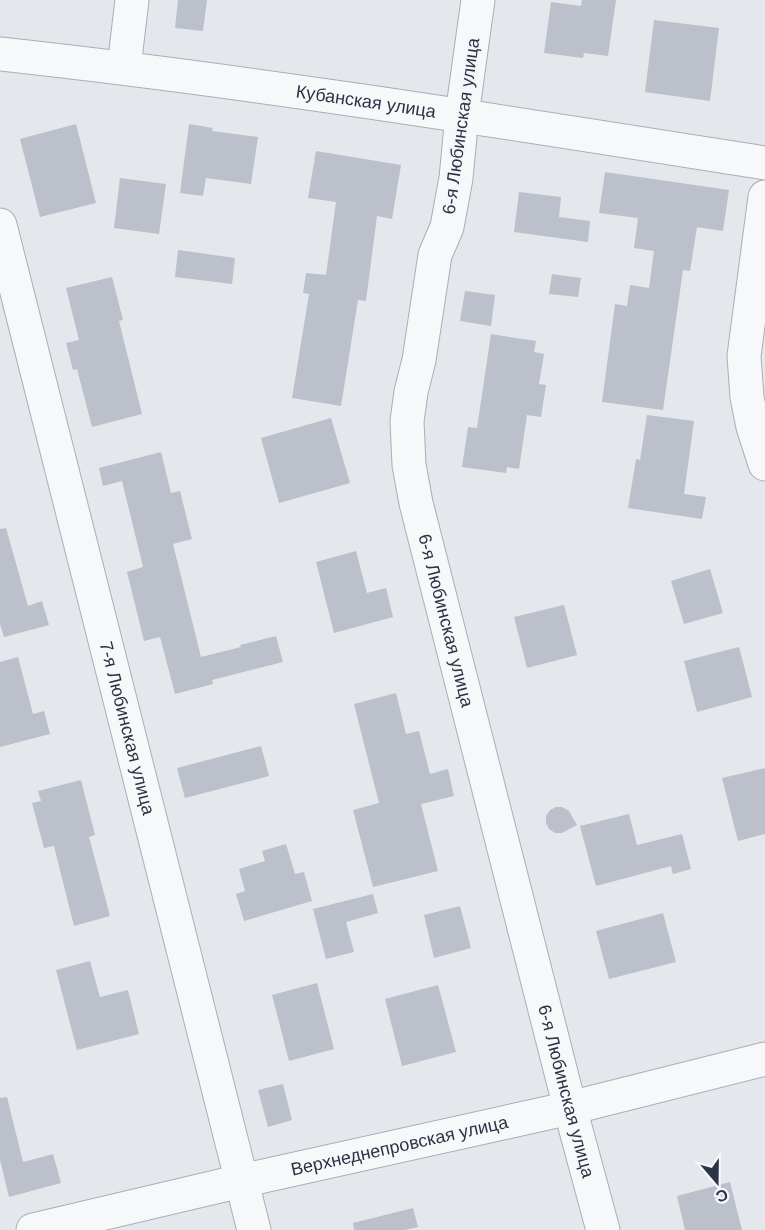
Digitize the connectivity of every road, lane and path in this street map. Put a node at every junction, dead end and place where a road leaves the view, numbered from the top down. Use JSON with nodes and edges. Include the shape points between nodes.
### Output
{"nodes":[{"id":1,"x":132,"y":0,"type":"edge"},
{"id":2,"x":478,"y":0,"type":"edge"},
{"id":3,"x":0,"y":54,"type":"edge"},
{"id":4,"x":124,"y":67,"type":"junction"},
{"id":5,"x":462,"y":115,"type":"junction"},
{"id":6,"x":765,"y":163,"type":"edge"},
{"id":7,"x":765,"y":197,"type":"edge"},
{"id":8,"x":0,"y":225,"type":"edge"},
{"id":9,"x":765,"y":464,"type":"edge"},
{"id":10,"x":765,"y":1059,"type":"edge"},
{"id":11,"x":570,"y":1108,"type":"junction"},
{"id":12,"x":242,"y":1181,"type":"junction"},
{"id":13,"x":33,"y":1230,"type":"edge"},
{"id":14,"x":254,"y":1230,"type":"edge"},
{"id":15,"x":603,"y":1230,"type":"edge"}],
"edges":[{"from":1,"to":4,"type":"street"},
{"from":2,"to":5,"type":"street","name":"6-я Любинская улица"},
{"from":3,"to":4,"type":"street","name":"Кубанская улица"},
{"from":4,"to":5,"type":"street","name":"Кубанская улица"},
{"from":5,"to":6,"type":"street","name":"Кубанская улица"},
{"from":5,"to":11,"type":"street","name":"6-я Любинская улица","via":[[456,178],[447,226],[435,255],[411,392],[407,421],[409,465]]},
{"from":7,"to":9,"type":"street","via":[[744,356],[747,397]]},
{"from":8,"to":12,"type":"street","name":"7-я Любинская улица"},
{"from":10,"to":11,"type":"street","name":"Верхнеднепровская улица"},
{"from":11,"to":12,"type":"street","name":"Верхнеднепровская улица"},
{"from":11,"to":15,"type":"street","name":"6-я Любинская улица"},
{"from":12,"to":13,"type":"street","name":"Верхнеднепровская улица"},
{"from":12,"to":14,"type":"street","name":"7-я Любинская улица"}]}
